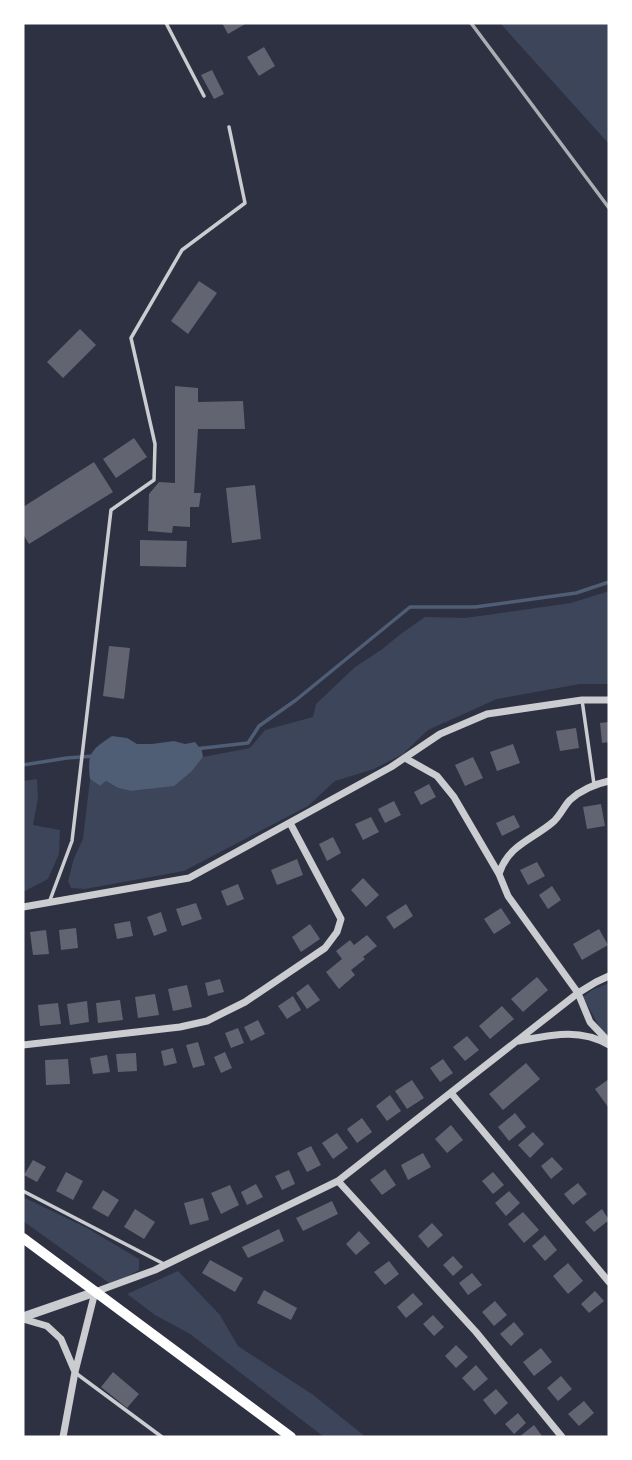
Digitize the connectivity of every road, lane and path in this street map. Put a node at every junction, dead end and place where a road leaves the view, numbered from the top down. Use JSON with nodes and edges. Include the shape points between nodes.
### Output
{"nodes":[{"id":1,"x":166,"y":23,"type":"edge"},
{"id":2,"x":204,"y":96,"type":"dead end"},
{"id":3,"x":229,"y":127,"type":"dead end"},
{"id":4,"x":582,"y":700,"type":"junction"},
{"id":5,"x":609,"y":700,"type":"edge"},
{"id":6,"x":405,"y":758,"type":"junction"},
{"id":7,"x":609,"y":781,"type":"edge"},
{"id":8,"x":594,"y":784,"type":"junction"},
{"id":9,"x":290,"y":823,"type":"junction"},
{"id":10,"x":499,"y":874,"type":"junction"},
{"id":11,"x":50,"y":902,"type":"junction"},
{"id":12,"x":23,"y":906,"type":"edge"},
{"id":13,"x":609,"y":976,"type":"edge"},
{"id":14,"x":578,"y":993,"type":"junction"},
{"id":15,"x":515,"y":1042,"type":"junction"},
{"id":16,"x":609,"y":1044,"type":"edge"},
{"id":17,"x":23,"y":1045,"type":"edge"},
{"id":18,"x":451,"y":1093,"type":"junction"},
{"id":19,"x":338,"y":1181,"type":"junction"},
{"id":20,"x":23,"y":1191,"type":"edge"},
{"id":21,"x":23,"y":1238,"type":"edge"},
{"id":22,"x":166,"y":1265,"type":"junction"},
{"id":23,"x":609,"y":1282,"type":"edge"},
{"id":24,"x":95,"y":1292,"type":"junction"},
{"id":25,"x":23,"y":1318,"type":"edge"},
{"id":26,"x":75,"y":1373,"type":"junction"},
{"id":27,"x":63,"y":1437,"type":"edge"},
{"id":28,"x":162,"y":1437,"type":"edge"},
{"id":29,"x":290,"y":1437,"type":"edge"},
{"id":30,"x":562,"y":1437,"type":"edge"}],
"edges":[{"from":1,"to":2,"type":"lane"},
{"from":3,"to":11,"type":"lane","via":[[245,203],[182,250],[131,338],[155,444],[154,480],[111,510],[72,841]]},
{"from":4,"to":5,"type":"street"},
{"from":4,"to":6,"type":"street","via":[[487,714],[440,734]]},
{"from":4,"to":8,"type":"lane"},
{"from":6,"to":9,"type":"street"},
{"from":6,"to":10,"type":"street","via":[[437,776],[446,787]]},
{"from":7,"to":8,"type":"street"},
{"from":8,"to":10,"type":"street","via":[[570,800],[556,820],[510,852]]},
{"from":9,"to":11,"type":"street","via":[[189,878]]},
{"from":9,"to":17,"type":"street","via":[[341,919],[325,948],[245,1002],[207,1021]]},
{"from":10,"to":14,"type":"street","via":[[508,896]]},
{"from":11,"to":12,"type":"street"},
{"from":13,"to":14,"type":"street"},
{"from":14,"to":15,"type":"street"},
{"from":14,"to":16,"type":"street","via":[[590,1022]]},
{"from":15,"to":16,"type":"street","via":[[559,1034]]},
{"from":15,"to":18,"type":"street"},
{"from":18,"to":19,"type":"street"},
{"from":18,"to":23,"type":"street"},
{"from":19,"to":22,"type":"street"},
{"from":19,"to":30,"type":"street","via":[[476,1332]]},
{"from":20,"to":22,"type":"lane"},
{"from":21,"to":24,"type":"main road"},
{"from":22,"to":24,"type":"street"},
{"from":24,"to":25,"type":"street"},
{"from":24,"to":26,"type":"street"},
{"from":24,"to":29,"type":"main road"},
{"from":25,"to":26,"type":"street","via":[[47,1326],[61,1339]]},
{"from":26,"to":27,"type":"street"},
{"from":26,"to":28,"type":"lane"}]}
